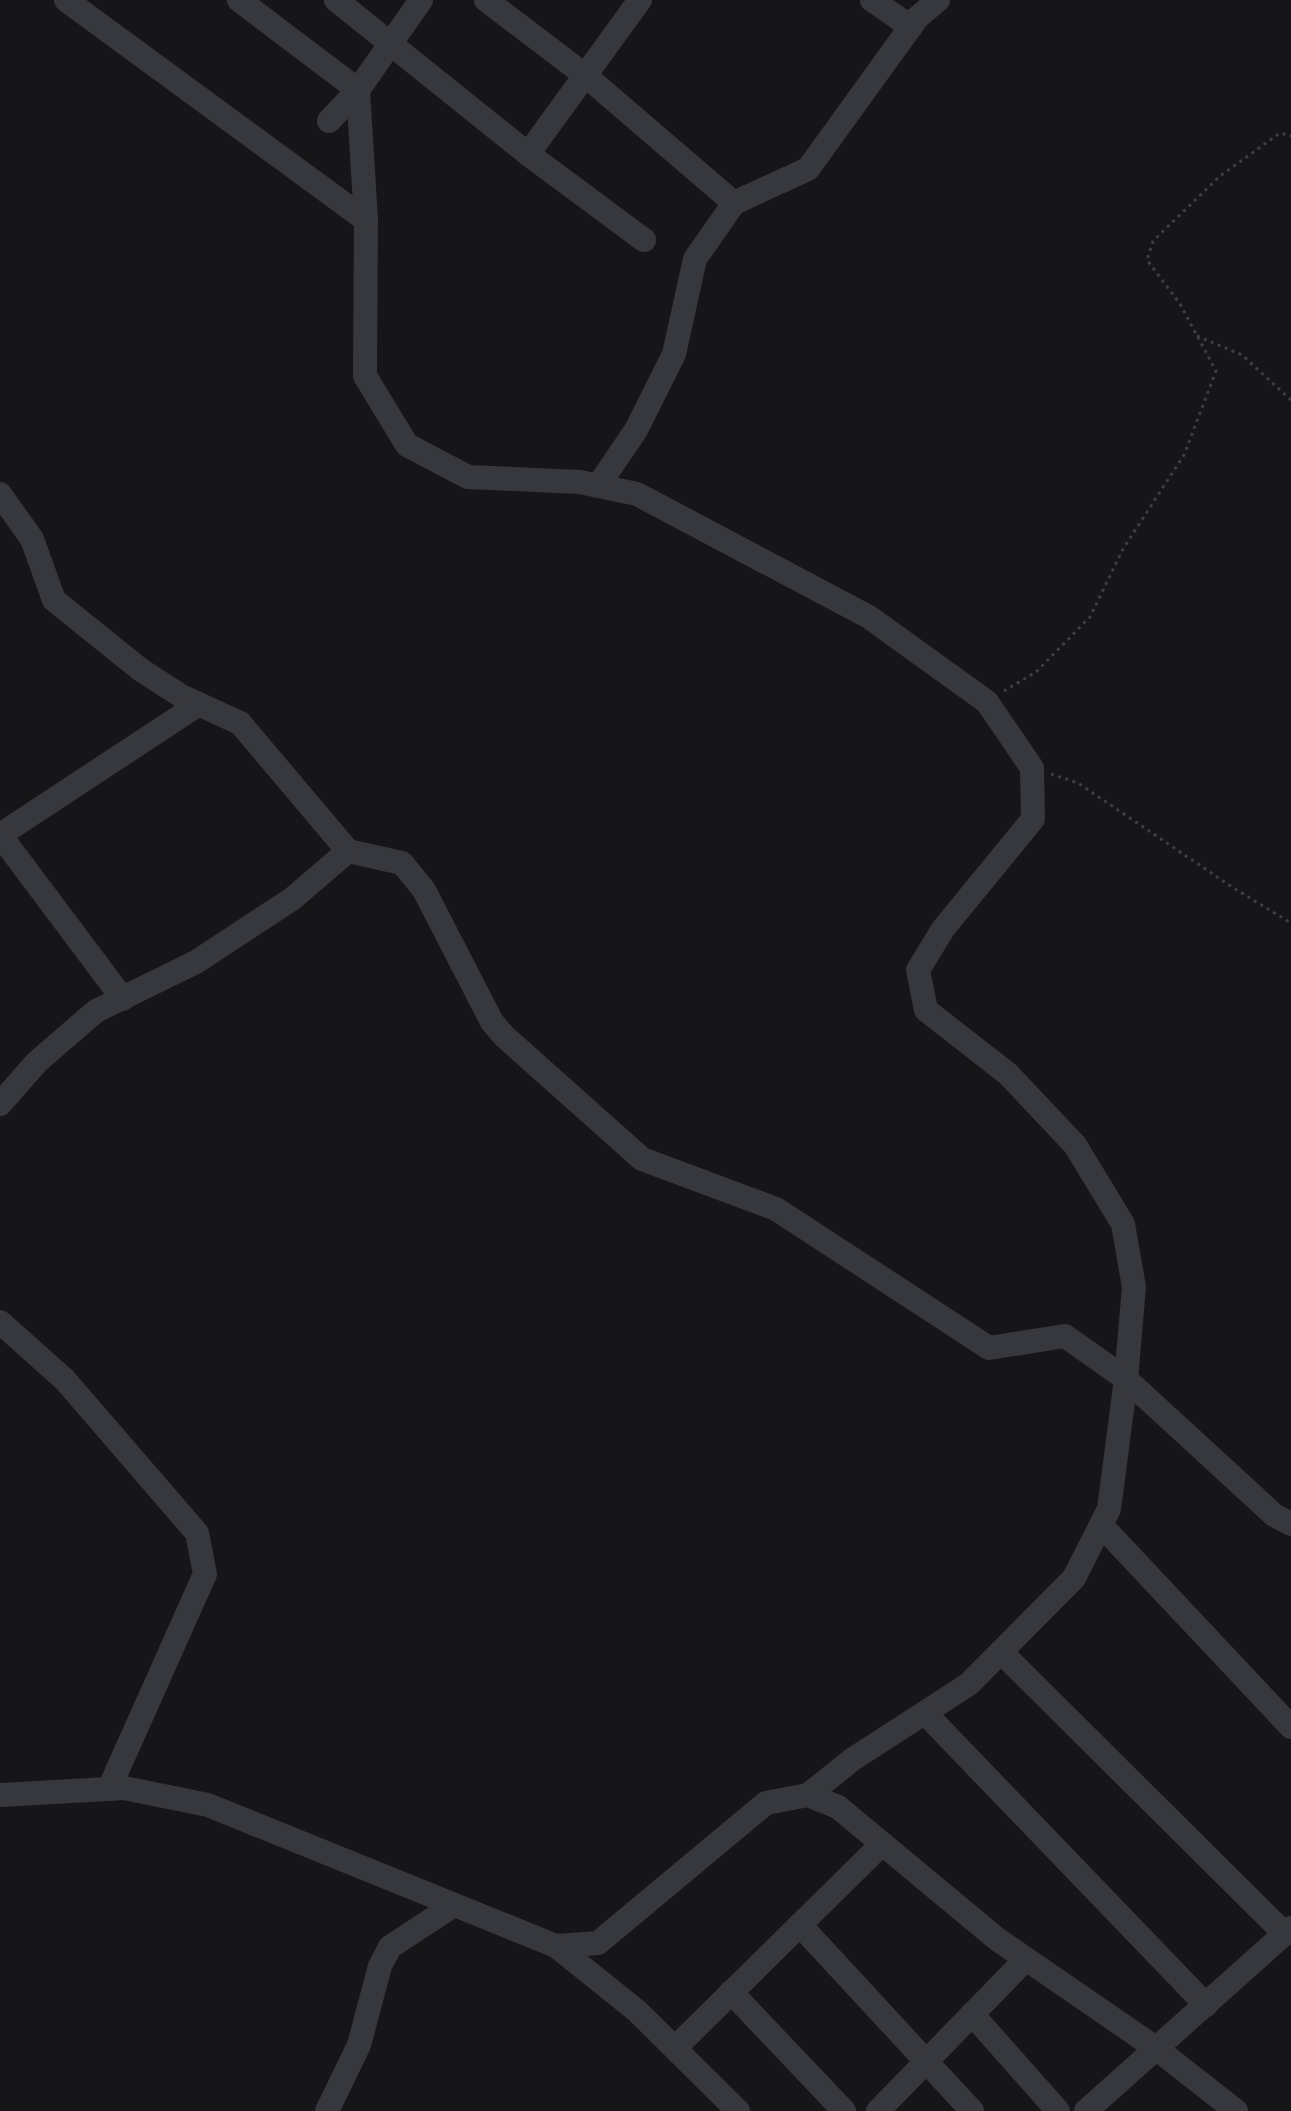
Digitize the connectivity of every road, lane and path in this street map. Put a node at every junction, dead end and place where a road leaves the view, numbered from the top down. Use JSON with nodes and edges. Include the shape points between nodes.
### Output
{"nodes":[{"id":1,"x":66,"y":0,"type":"edge"},
{"id":2,"x":239,"y":0,"type":"edge"},
{"id":3,"x":336,"y":0,"type":"edge"},
{"id":4,"x":421,"y":0,"type":"edge"},
{"id":5,"x":486,"y":0,"type":"edge"},
{"id":6,"x":640,"y":0,"type":"edge"},
{"id":7,"x":872,"y":0,"type":"edge"},
{"id":8,"x":938,"y":0,"type":"edge"},
{"id":9,"x":911,"y":27,"type":"junction"},
{"id":10,"x":391,"y":42,"type":"junction"},
{"id":11,"x":586,"y":76,"type":"junction"},
{"id":12,"x":358,"y":90,"type":"junction"},
{"id":13,"x":329,"y":121,"type":"dead end"},
{"id":14,"x":1291,"y":136,"type":"edge"},
{"id":15,"x":528,"y":154,"type":"junction"},
{"id":16,"x":734,"y":203,"type":"junction"},
{"id":17,"x":366,"y":220,"type":"junction"},
{"id":18,"x":644,"y":240,"type":"dead end"},
{"id":19,"x":1197,"y":336,"type":"junction"},
{"id":20,"x":1291,"y":400,"type":"edge"},
{"id":21,"x":598,"y":486,"type":"junction"},
{"id":22,"x":0,"y":494,"type":"edge"},
{"id":23,"x":987,"y":702,"type":"junction"},
{"id":24,"x":198,"y":704,"type":"junction"},
{"id":25,"x":1032,"y":768,"type":"junction"},
{"id":26,"x":0,"y":835,"type":"edge"},
{"id":27,"x":348,"y":851,"type":"junction"},
{"id":28,"x":1291,"y":923,"type":"edge"},
{"id":29,"x":123,"y":999,"type":"junction"},
{"id":30,"x":0,"y":1104,"type":"edge"},
{"id":31,"x":0,"y":1322,"type":"edge"},
{"id":32,"x":1126,"y":1379,"type":"junction"},
{"id":33,"x":1291,"y":1524,"type":"edge"},
{"id":34,"x":1101,"y":1525,"type":"junction"},
{"id":35,"x":1001,"y":1652,"type":"junction"},
{"id":36,"x":925,"y":1713,"type":"junction"},
{"id":37,"x":1291,"y":1727,"type":"edge"},
{"id":38,"x":109,"y":1789,"type":"junction"},
{"id":39,"x":0,"y":1795,"type":"edge"},
{"id":40,"x":808,"y":1795,"type":"junction"},
{"id":41,"x":882,"y":1844,"type":"junction"},
{"id":42,"x":454,"y":1905,"type":"junction"},
{"id":43,"x":800,"y":1925,"type":"junction"},
{"id":44,"x":1288,"y":1931,"type":"edge"},
{"id":45,"x":556,"y":1946,"type":"junction"},
{"id":46,"x":1026,"y":1959,"type":"junction"},
{"id":47,"x":731,"y":1992,"type":"junction"},
{"id":48,"x":1206,"y":2005,"type":"junction"},
{"id":49,"x":972,"y":2014,"type":"junction"},
{"id":50,"x":676,"y":2047,"type":"junction"},
{"id":51,"x":1157,"y":2049,"type":"junction"},
{"id":52,"x":927,"y":2060,"type":"junction"},
{"id":53,"x":1101,"y":2106,"type":"edge"},
{"id":54,"x":327,"y":2111,"type":"edge"},
{"id":55,"x":738,"y":2111,"type":"edge"},
{"id":56,"x":844,"y":2111,"type":"edge"},
{"id":57,"x":878,"y":2111,"type":"edge"},
{"id":58,"x":972,"y":2111,"type":"edge"},
{"id":59,"x":1058,"y":2111,"type":"edge"},
{"id":60,"x":1236,"y":2111,"type":"edge"}],
"edges":[{"from":1,"to":17,"type":"street"},
{"from":2,"to":12,"type":"street"},
{"from":3,"to":10,"type":"street"},
{"from":4,"to":10,"type":"street"},
{"from":5,"to":11,"type":"street"},
{"from":6,"to":11,"type":"street"},
{"from":7,"to":9,"type":"street"},
{"from":8,"to":9,"type":"street"},
{"from":9,"to":16,"type":"street","via":[[808,169]]},
{"from":10,"to":12,"type":"street"},
{"from":10,"to":15,"type":"street"},
{"from":11,"to":15,"type":"street"},
{"from":11,"to":16,"type":"street"},
{"from":12,"to":13,"type":"street"},
{"from":12,"to":17,"type":"street"},
{"from":14,"to":19,"type":"path","via":[[1280,133],[1220,176],[1153,241],[1148,260],[1180,304]]},
{"from":15,"to":18,"type":"street"},
{"from":16,"to":21,"type":"street","via":[[695,259],[674,354],[636,430]]},
{"from":17,"to":21,"type":"street","via":[[365,376],[407,445],[468,477]]},
{"from":19,"to":20,"type":"path","via":[[1242,355]]},
{"from":19,"to":23,"type":"path","via":[[1216,371],[1184,455],[1123,549],[1090,616],[1036,672]]},
{"from":21,"to":23,"type":"street","via":[[637,494],[869,618]]},
{"from":22,"to":24,"type":"street","via":[[32,539],[54,600],[141,670]]},
{"from":23,"to":25,"type":"street"},
{"from":24,"to":26,"type":"street"},
{"from":24,"to":27,"type":"street","via":[[240,723]]},
{"from":25,"to":28,"type":"path","via":[[1078,783]]},
{"from":25,"to":32,"type":"street","via":[[1033,819],[943,929],[918,970],[926,1010],[1008,1074],[1075,1145],[1123,1224],[1134,1287]]},
{"from":26,"to":29,"type":"street"},
{"from":27,"to":29,"type":"street","via":[[292,899],[196,962]]},
{"from":27,"to":32,"type":"street","via":[[402,863],[424,890],[492,1022],[642,1159],[776,1209],[989,1348],[1065,1336]]},
{"from":29,"to":30,"type":"street","via":[[96,1011],[38,1062]]},
{"from":31,"to":38,"type":"street","via":[[65,1380],[197,1533],[205,1574]]},
{"from":32,"to":33,"type":"street","via":[[1274,1515]]},
{"from":32,"to":34,"type":"street","via":[[1109,1509]]},
{"from":34,"to":35,"type":"street","via":[[1074,1578]]},
{"from":34,"to":37,"type":"street"},
{"from":35,"to":36,"type":"street","via":[[969,1684]]},
{"from":35,"to":44,"type":"street"},
{"from":36,"to":40,"type":"street","via":[[853,1759]]},
{"from":36,"to":48,"type":"street"},
{"from":38,"to":39,"type":"street"},
{"from":38,"to":42,"type":"street","via":[[124,1788],[208,1805]]},
{"from":40,"to":41,"type":"street","via":[[838,1807]]},
{"from":40,"to":45,"type":"street","via":[[766,1803],[598,1942]]},
{"from":41,"to":43,"type":"street"},
{"from":41,"to":46,"type":"street"},
{"from":42,"to":45,"type":"street"},
{"from":42,"to":54,"type":"street","via":[[390,1947],[380,1966],[359,2045]]},
{"from":43,"to":47,"type":"street"},
{"from":43,"to":52,"type":"street"},
{"from":44,"to":48,"type":"street"},
{"from":45,"to":50,"type":"street"},
{"from":46,"to":49,"type":"street"},
{"from":46,"to":51,"type":"street"},
{"from":47,"to":50,"type":"street"},
{"from":47,"to":56,"type":"street"},
{"from":48,"to":51,"type":"street"},
{"from":49,"to":52,"type":"street"},
{"from":49,"to":59,"type":"street"},
{"from":50,"to":55,"type":"street"},
{"from":51,"to":53,"type":"street"},
{"from":51,"to":60,"type":"street"},
{"from":52,"to":57,"type":"street"},
{"from":52,"to":58,"type":"street"}]}
